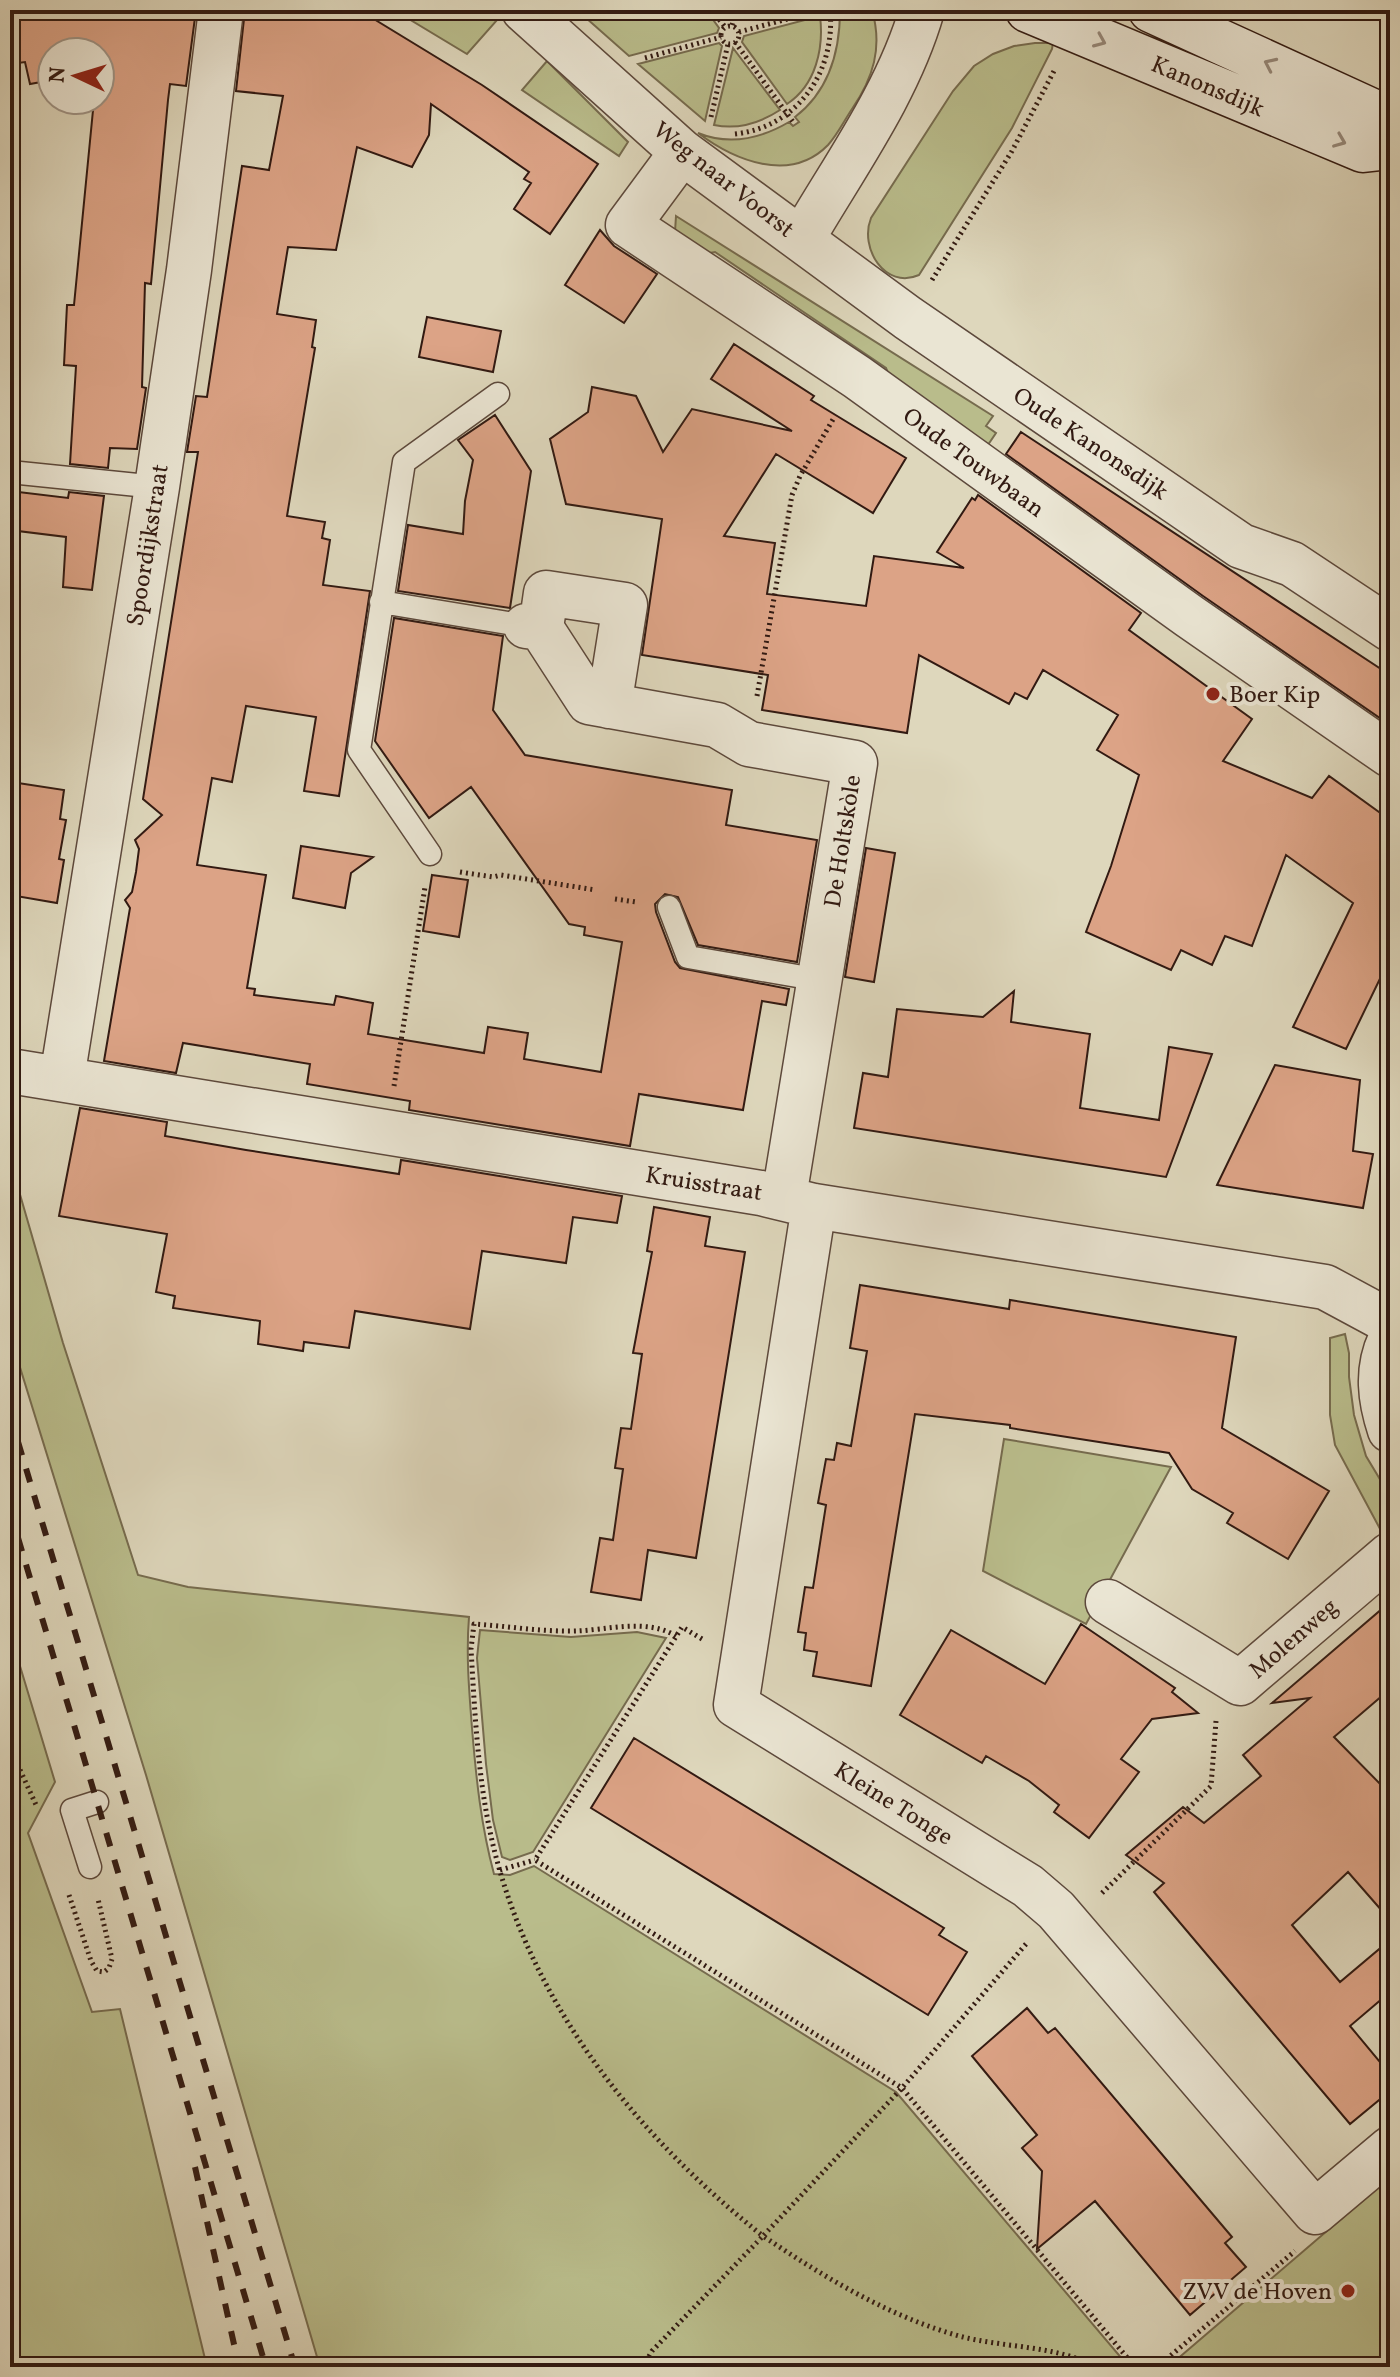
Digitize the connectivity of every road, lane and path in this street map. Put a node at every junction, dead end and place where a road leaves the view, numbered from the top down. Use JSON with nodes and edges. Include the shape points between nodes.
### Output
{"nodes":[{"id":1,"x":221,"y":10,"type":"edge"},
{"id":2,"x":524,"y":10,"type":"edge"},
{"id":3,"x":712,"y":10,"type":"edge"},
{"id":4,"x":736,"y":10,"type":"edge"},
{"id":5,"x":782,"y":10,"type":"edge"},
{"id":6,"x":821,"y":10,"type":"edge"},
{"id":7,"x":830,"y":10,"type":"edge"},
{"id":8,"x":922,"y":10,"type":"edge"},
{"id":9,"x":1028,"y":10,"type":"edge"},
{"id":10,"x":1151,"y":10,"type":"edge"},
{"id":11,"x":785,"y":20,"type":"junction"},
{"id":12,"x":728,"y":26,"type":"junction"},
{"id":13,"x":1074,"y":30,"type":"junction"},
{"id":14,"x":739,"y":32,"type":"junction"},
{"id":15,"x":721,"y":37,"type":"junction"},
{"id":16,"x":735,"y":42,"type":"junction"},
{"id":17,"x":728,"y":44,"type":"junction"},
{"id":18,"x":594,"y":71,"type":"junction"},
{"id":19,"x":788,"y":114,"type":"junction"},
{"id":20,"x":793,"y":122,"type":"dead end"},
{"id":21,"x":1390,"y":124,"type":"edge"},
{"id":22,"x":724,"y":134,"type":"dead end"},
{"id":23,"x":695,"y":141,"type":"junction"},
{"id":24,"x":1390,"y":147,"type":"edge"},
{"id":25,"x":802,"y":239,"type":"junction"},
{"id":26,"x":908,"y":318,"type":"junction"},
{"id":27,"x":857,"y":377,"type":"junction"},
{"id":28,"x":498,"y":394,"type":"dead end"},
{"id":29,"x":10,"y":472,"type":"edge"},
{"id":30,"x":157,"y":487,"type":"junction"},
{"id":31,"x":381,"y":602,"type":"junction"},
{"id":32,"x":533,"y":627,"type":"junction"},
{"id":33,"x":1390,"y":629,"type":"edge"},
{"id":34,"x":609,"y":706,"type":"junction"},
{"id":35,"x":749,"y":744,"type":"junction"},
{"id":36,"x":1390,"y":755,"type":"edge"},
{"id":37,"x":429,"y":860,"type":"junction"},
{"id":38,"x":596,"y":890,"type":"dead end"},
{"id":39,"x":669,"y":907,"type":"dead end"},
{"id":40,"x":820,"y":980,"type":"junction"},
{"id":41,"x":10,"y":1071,"type":"edge"},
{"id":42,"x":62,"y":1078,"type":"junction"},
{"id":43,"x":387,"y":1131,"type":"junction"},
{"id":44,"x":799,"y":1201,"type":"junction"},
{"id":45,"x":1390,"y":1322,"type":"edge"},
{"id":46,"x":1390,"y":1340,"type":"edge"},
{"id":47,"x":1390,"y":1430,"type":"edge"},
{"id":48,"x":1390,"y":1555,"type":"edge"},
{"id":49,"x":1108,"y":1602,"type":"dead end"},
{"id":50,"x":676,"y":1636,"type":"junction"},
{"id":51,"x":742,"y":1664,"type":"junction"},
{"id":52,"x":1240,"y":1683,"type":"junction"},
{"id":53,"x":97,"y":1802,"type":"dead end"},
{"id":54,"x":535,"y":1860,"type":"junction"},
{"id":55,"x":90,"y":1867,"type":"dead end"},
{"id":56,"x":500,"y":1870,"type":"junction"},
{"id":57,"x":1063,"y":1917,"type":"junction"},
{"id":58,"x":902,"y":2088,"type":"junction"},
{"id":59,"x":1390,"y":2149,"type":"edge"},
{"id":60,"x":1315,"y":2212,"type":"junction"},
{"id":61,"x":763,"y":2236,"type":"junction"},
{"id":62,"x":643,"y":2367,"type":"edge"},
{"id":63,"x":1096,"y":2367,"type":"edge"},
{"id":64,"x":1135,"y":2367,"type":"edge"},
{"id":65,"x":1157,"y":2367,"type":"edge"}],
"edges":[{"from":1,"to":30,"type":"street","name":"Spoordijkstraat"},
{"from":2,"to":18,"type":"street","name":"Weg naar Voorst"},
{"from":3,"to":12,"type":"path"},
{"from":4,"to":12,"type":"path"},
{"from":5,"to":11,"type":"path"},
{"from":6,"to":11,"type":"path"},
{"from":7,"to":19,"type":"path","via":[[825,63],[808,96]]},
{"from":8,"to":25,"type":"street","name":"Weg naar Voorst","via":[[897,77]]},
{"from":9,"to":13,"type":"street","name":"Kanonsdijk"},
{"from":21,"to":10,"type":"street","name":"Kanonsdijk","one_way":true},
{"from":11,"to":14,"type":"path"},
{"from":12,"to":14,"type":"path"},
{"from":12,"to":15,"type":"path"},
{"from":13,"to":24,"type":"street","name":"Kanonsdijk","one_way":true,"via":[[1363,150]]},
{"from":13,"to":26,"type":"path","via":[[1012,151]]},
{"from":14,"to":16,"type":"path"},
{"from":15,"to":17,"type":"path"},
{"from":15,"to":18,"type":"path"},
{"from":16,"to":17,"type":"path"},
{"from":16,"to":19,"type":"path"},
{"from":17,"to":23,"type":"path"},
{"from":18,"to":23,"type":"street","name":"Weg naar Voorst"},
{"from":19,"to":20,"type":"path"},
{"from":19,"to":22,"type":"path","via":[[762,128]]},
{"from":23,"to":25,"type":"street","name":"Weg naar Voorst"},
{"from":23,"to":27,"type":"street","name":"Oude Touwbaan","via":[[628,225]]},
{"from":25,"to":26,"type":"street","name":"Oude Kanonsdijk"},
{"from":26,"to":33,"type":"street","name":"Oude Kanonsdijk","via":[[1241,546],[1292,564]]},
{"from":27,"to":35,"type":"path","via":[[792,495]]},
{"from":27,"to":36,"type":"street","name":"Oude Touwbaan"},
{"from":28,"to":31,"type":"lane","via":[[404,462]]},
{"from":29,"to":30,"type":"lane"},
{"from":30,"to":42,"type":"street","name":"Spoordijkstraat"},
{"from":31,"to":32,"type":"lane"},
{"from":31,"to":37,"type":"lane","via":[[359,750]]},
{"from":32,"to":34,"type":"street","name":"De Holtskòle","via":[[589,702]]},
{"from":32,"to":34,"type":"street","via":[[546,593],[625,605]]},
{"from":34,"to":35,"type":"street","name":"De Holtskòle","via":[[717,725]]},
{"from":35,"to":40,"type":"street","name":"De Holtskòle","via":[[855,763]]},
{"from":37,"to":38,"type":"path","via":[[493,877]]},
{"from":37,"to":43,"type":"path"},
{"from":39,"to":40,"type":"lane","via":[[688,957]]},
{"from":40,"to":44,"type":"street","name":"De Holtskòle"},
{"from":41,"to":42,"type":"street","name":"Kruisstraat"},
{"from":42,"to":43,"type":"street","name":"Kruisstraat"},
{"from":43,"to":44,"type":"street","name":"Kruisstraat"},
{"from":44,"to":45,"type":"street","name":"Kruisstraat","via":[[1325,1287]]},
{"from":44,"to":51,"type":"street","name":"Kleine Tonge"},
{"from":46,"to":47,"type":"street","via":[[1381,1370],[1381,1402]]},
{"from":48,"to":52,"type":"street","name":"Molenweg"},
{"from":49,"to":52,"type":"street","name":"Molenweg"},
{"from":50,"to":51,"type":"path","via":[[682,1627]]},
{"from":50,"to":54,"type":"path"},
{"from":50,"to":56,"type":"path","via":[[629,1626],[575,1631],[474,1624],[471,1649],[481,1765]]},
{"from":51,"to":57,"type":"street","name":"Kleine Tonge","via":[[736,1705],[1028,1886]]},
{"from":52,"to":57,"type":"path","via":[[1215,1723],[1211,1786]]},
{"from":53,"to":55,"type":"lane","via":[[72,1810]]},
{"from":54,"to":56,"type":"path"},
{"from":54,"to":58,"type":"path"},
{"from":56,"to":61,"type":"path","via":[[521,1932],[560,2009],[603,2075],[672,2156]]},
{"from":57,"to":58,"type":"path"},
{"from":57,"to":60,"type":"street","name":"Kleine Tonge"},
{"from":58,"to":61,"type":"path"},
{"from":58,"to":64,"type":"path"},
{"from":59,"to":60,"type":"street"},
{"from":60,"to":65,"type":"path","via":[[1306,2242]]},
{"from":61,"to":62,"type":"path","via":[[652,2351]]},
{"from":61,"to":63,"type":"path","via":[[892,2311],[959,2335],[1068,2356]]}]}
